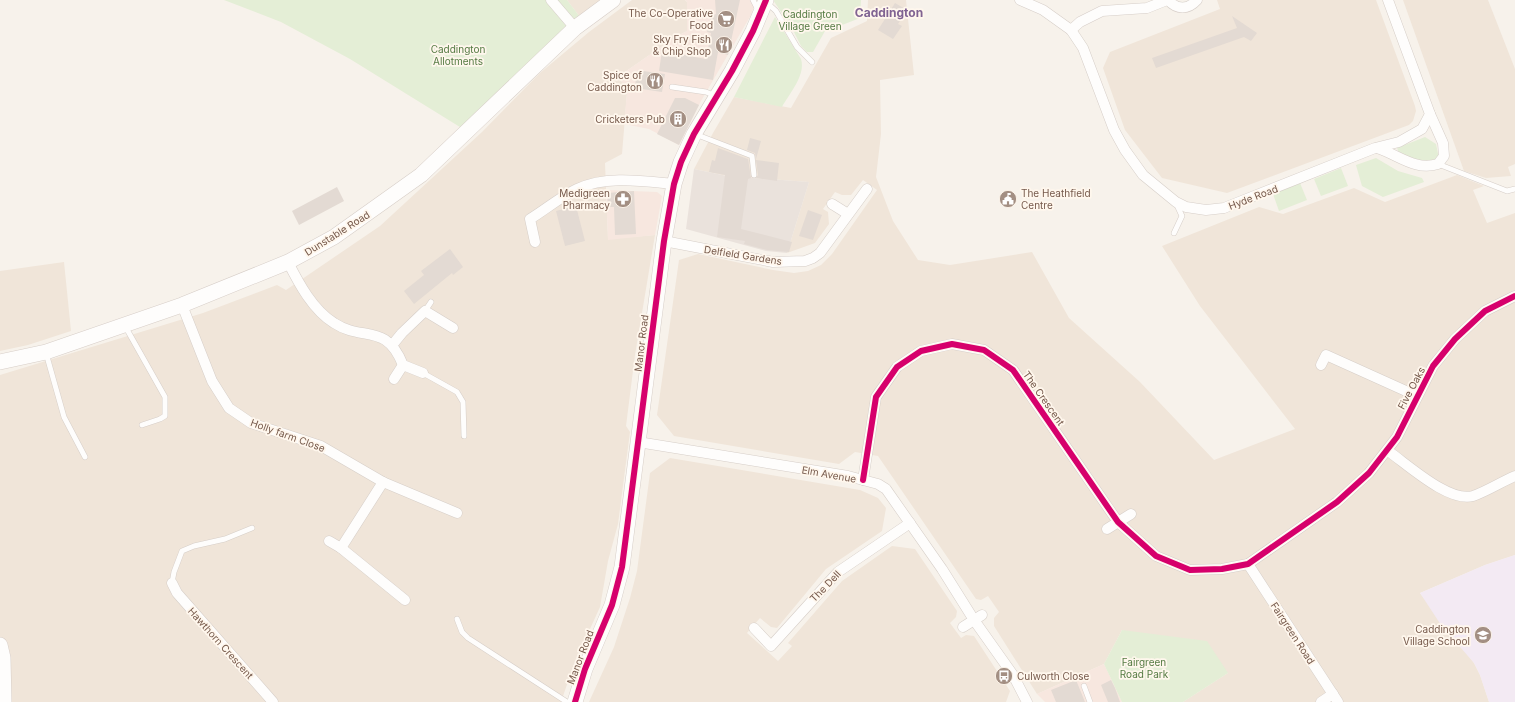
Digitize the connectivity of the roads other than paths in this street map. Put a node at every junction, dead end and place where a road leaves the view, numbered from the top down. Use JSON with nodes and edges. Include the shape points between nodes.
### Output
{"nodes":[{"id":1,"x":551,"y":0,"type":"edge"},
{"id":2,"x":613,"y":0,"type":"edge"},
{"id":3,"x":1020,"y":0,"type":"edge"},
{"id":4,"x":1167,"y":0,"type":"edge"},
{"id":5,"x":1197,"y":0,"type":"edge"},
{"id":6,"x":1388,"y":0,"type":"edge"},
{"id":7,"x":761,"y":4,"type":"edge"},
{"id":8,"x":575,"y":28,"type":"junction"},
{"id":9,"x":1070,"y":30,"type":"junction"},
{"id":10,"x":812,"y":62,"type":"dead end"},
{"id":11,"x":672,"y":87,"type":"dead end"},
{"id":12,"x":717,"y":96,"type":"junction"},
{"id":13,"x":1430,"y":114,"type":"junction"},
{"id":14,"x":694,"y":134,"type":"junction"},
{"id":15,"x":1375,"y":148,"type":"junction"},
{"id":16,"x":1438,"y":164,"type":"junction"},
{"id":17,"x":754,"y":176,"type":"dead end"},
{"id":18,"x":674,"y":184,"type":"junction"},
{"id":19,"x":866,"y":189,"type":"dead end"},
{"id":20,"x":1515,"y":189,"type":"edge"},
{"id":21,"x":1176,"y":202,"type":"junction"},
{"id":22,"x":832,"y":204,"type":"dead end"},
{"id":23,"x":848,"y":214,"type":"junction"},
{"id":24,"x":1174,"y":233,"type":"dead end"},
{"id":25,"x":664,"y":241,"type":"junction"},
{"id":26,"x":535,"y":242,"type":"dead end"},
{"id":27,"x":288,"y":262,"type":"junction"},
{"id":28,"x":1515,"y":296,"type":"edge"},
{"id":29,"x":431,"y":302,"type":"dead end"},
{"id":30,"x":182,"y":305,"type":"junction"},
{"id":31,"x":425,"y":311,"type":"junction"},
{"id":32,"x":125,"y":325,"type":"junction"},
{"id":33,"x":453,"y":328,"type":"dead end"},
{"id":34,"x":393,"y":344,"type":"junction"},
{"id":35,"x":46,"y":352,"type":"junction"},
{"id":36,"x":0,"y":362,"type":"edge"},
{"id":37,"x":403,"y":365,"type":"junction"},
{"id":38,"x":1320,"y":365,"type":"dead end"},
{"id":39,"x":423,"y":373,"type":"joint"},
{"id":40,"x":394,"y":379,"type":"dead end"},
{"id":41,"x":1417,"y":396,"type":"junction"},
{"id":42,"x":142,"y":425,"type":"dead end"},
{"id":43,"x":464,"y":436,"type":"dead end"},
{"id":44,"x":638,"y":442,"type":"junction"},
{"id":45,"x":1388,"y":450,"type":"junction"},
{"id":46,"x":85,"y":457,"type":"dead end"},
{"id":47,"x":1515,"y":476,"type":"edge"},
{"id":48,"x":863,"y":480,"type":"junction"},
{"id":49,"x":383,"y":482,"type":"junction"},
{"id":50,"x":1337,"y":502,"type":"joint"},
{"id":51,"x":458,"y":513,"type":"dead end"},
{"id":52,"x":1131,"y":514,"type":"dead end"},
{"id":53,"x":1118,"y":522,"type":"junction"},
{"id":54,"x":910,"y":523,"type":"junction"},
{"id":55,"x":252,"y":528,"type":"dead end"},
{"id":56,"x":1107,"y":529,"type":"dead end"},
{"id":57,"x":328,"y":541,"type":"dead end"},
{"id":58,"x":341,"y":548,"type":"junction"},
{"id":59,"x":1248,"y":564,"type":"junction"},
{"id":60,"x":172,"y":583,"type":"joint"},
{"id":61,"x":405,"y":600,"type":"dead end"},
{"id":62,"x":978,"y":618,"type":"junction"},
{"id":63,"x":458,"y":619,"type":"dead end"},
{"id":64,"x":963,"y":627,"type":"dead end"},
{"id":65,"x":754,"y":628,"type":"dead end"},
{"id":66,"x":0,"y":645,"type":"edge"},
{"id":67,"x":1084,"y":686,"type":"dead end"},
{"id":68,"x":1336,"y":698,"type":"edge"},
{"id":69,"x":4,"y":702,"type":"edge"},
{"id":70,"x":274,"y":702,"type":"edge"},
{"id":71,"x":567,"y":702,"type":"edge"},
{"id":72,"x":575,"y":702,"type":"edge"},
{"id":73,"x":1027,"y":702,"type":"edge"},
{"id":74,"x":1090,"y":702,"type":"edge"},
{"id":75,"x":1321,"y":702,"type":"edge"}],
"edges":[{"from":1,"to":8,"type":"street"},
{"from":2,"to":8,"type":"street","name":"Dunstable Road"},
{"from":3,"to":9,"type":"street","name":"Hyde Road","via":[[1043,10]]},
{"from":4,"to":5,"type":"street","via":[[1182,8]]},
{"from":4,"to":9,"type":"street","via":[[1148,8],[1102,11]]},
{"from":6,"to":13,"type":"street"},
{"from":7,"to":10,"type":"lane","via":[[776,11],[792,40]]},
{"from":7,"to":12,"type":"street","name":"Manor Road"},
{"from":8,"to":27,"type":"street","name":"Dunstable Road","via":[[421,175],[334,236]]},
{"from":9,"to":21,"type":"street","name":"Hyde Road","via":[[1083,48],[1114,130],[1125,150],[1143,175]]},
{"from":11,"to":12,"type":"lane"},
{"from":12,"to":14,"type":"street","name":"Manor Road"},
{"from":13,"to":15,"type":"street","name":"Hyde Road","via":[[1422,129],[1399,142]]},
{"from":13,"to":16,"type":"street","via":[[1443,143],[1444,156]]},
{"from":14,"to":17,"type":"lane","via":[[752,156]]},
{"from":14,"to":18,"type":"street","name":"Manor Road"},
{"from":15,"to":16,"type":"street","via":[[1391,152],[1418,166]]},
{"from":15,"to":21,"type":"street","name":"Hyde Road","via":[[1224,208],[1206,210],[1186,207]]},
{"from":16,"to":20,"type":"lane","via":[[1507,191]]},
{"from":18,"to":25,"type":"street","name":"Manor Road"},
{"from":18,"to":26,"type":"street","via":[[603,182],[577,189],[530,219]]},
{"from":19,"to":23,"type":"street","name":"Delfield Gardens"},
{"from":21,"to":24,"type":"lane","via":[[1182,216]]},
{"from":22,"to":23,"type":"street"},
{"from":23,"to":25,"type":"street","name":"Delfield Gardens","via":[[820,252],[813,258],[793,263],[773,262]]},
{"from":25,"to":44,"type":"street","name":"Manor Road"},
{"from":27,"to":30,"type":"street","name":"Dunstable Road"},
{"from":27,"to":34,"type":"street","via":[[300,285],[324,316],[343,328],[383,338]]},
{"from":28,"to":41,"type":"street","name":"Five Oaks","via":[[1485,311],[1455,339],[1433,366]]},
{"from":29,"to":31,"type":"lane"},
{"from":30,"to":32,"type":"street","name":"Dunstable Road"},
{"from":30,"to":49,"type":"street","name":"Holly farm Close","via":[[212,381],[229,408],[251,423],[321,446]]},
{"from":31,"to":33,"type":"street"},
{"from":31,"to":34,"type":"street"},
{"from":32,"to":35,"type":"street","name":"Dunstable Road"},
{"from":32,"to":42,"type":"lane","via":[[165,398],[165,416]]},
{"from":34,"to":37,"type":"street"},
{"from":35,"to":36,"type":"street","name":"Dunstable Road"},
{"from":35,"to":46,"type":"lane","via":[[64,417]]},
{"from":37,"to":39,"type":"street"},
{"from":37,"to":40,"type":"street"},
{"from":38,"to":41,"type":"street","name":"Five Oaks","via":[[1328,350]]},
{"from":39,"to":43,"type":"lane","via":[[457,392],[463,402]]},
{"from":41,"to":45,"type":"street","name":"Five Oaks"},
{"from":44,"to":48,"type":"street","name":"Elm Avenue"},
{"from":44,"to":72,"type":"street","name":"Manor Road","via":[[622,567],[612,605],[585,669]]},
{"from":45,"to":47,"type":"street","via":[[1445,491],[1457,496],[1472,496]]},
{"from":45,"to":50,"type":"street","name":"Five Oaks","via":[[1369,473]]},
{"from":48,"to":53,"type":"street","name":"The Crescent","via":[[876,398],[897,367],[921,351],[952,344],[984,350],[1013,370]]},
{"from":48,"to":54,"type":"street","name":"Elm Avenue","via":[[886,489]]},
{"from":49,"to":51,"type":"street","name":"Holly farm Close"},
{"from":49,"to":58,"type":"street"},
{"from":50,"to":59,"type":"street","name":"The Crescent"},
{"from":52,"to":53,"type":"street"},
{"from":53,"to":56,"type":"street"},
{"from":53,"to":59,"type":"street","name":"The Crescent","via":[[1156,556],[1190,570],[1222,569]]},
{"from":54,"to":62,"type":"street","name":"Elm Avenue"},
{"from":54,"to":65,"type":"street","name":"The Dell","via":[[838,572],[771,646]]},
{"from":55,"to":60,"type":"lane","via":[[225,539],[182,551]]},
{"from":57,"to":58,"type":"street"},
{"from":58,"to":61,"type":"street"},
{"from":59,"to":68,"type":"street","name":"Fairgreen Road"},
{"from":60,"to":70,"type":"street","name":"Hawthorn Crescent","via":[[176,593]]},
{"from":62,"to":64,"type":"street"},
{"from":62,"to":73,"type":"street","name":"Elm Avenue"},
{"from":63,"to":71,"type":"lane","via":[[462,632],[468,638]]},
{"from":66,"to":69,"type":"street"},
{"from":67,"to":74,"type":"lane"},
{"from":68,"to":75,"type":"street"}]}
